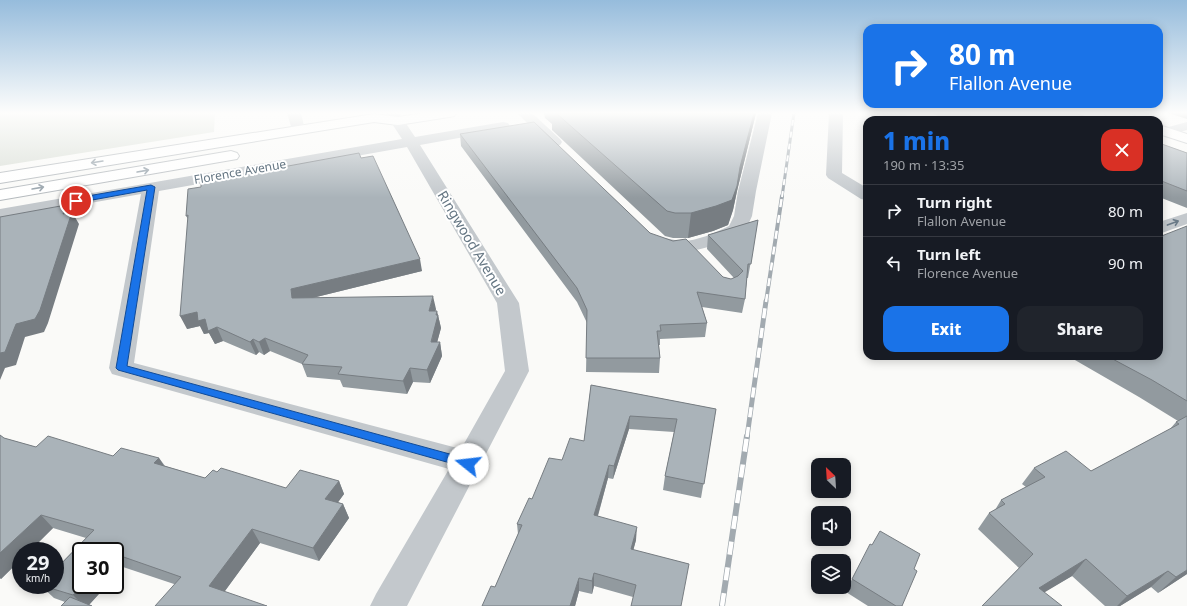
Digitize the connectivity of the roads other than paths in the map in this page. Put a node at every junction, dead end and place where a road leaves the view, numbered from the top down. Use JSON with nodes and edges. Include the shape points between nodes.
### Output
{"nodes":[{"id":1,"x":228,"y":141,"type":"edge"},
{"id":2,"x":319,"y":141,"type":"edge"},
{"id":3,"x":416,"y":141,"type":"edge"},
{"id":4,"x":554,"y":141,"type":"edge"},
{"id":5,"x":758,"y":141,"type":"edge"},
{"id":6,"x":835,"y":141,"type":"edge"},
{"id":7,"x":412,"y":142,"type":"junction"},
{"id":8,"x":266,"y":150,"type":"dead end"},
{"id":9,"x":564,"y":151,"type":"edge"},
{"id":10,"x":243,"y":154,"type":"dead end"},
{"id":11,"x":0,"y":178,"type":"edge"},
{"id":12,"x":151,"y":187,"type":"junction"},
{"id":13,"x":863,"y":193,"type":"edge"},
{"id":14,"x":0,"y":195,"type":"edge"},
{"id":15,"x":0,"y":214,"type":"edge"},
{"id":16,"x":1187,"y":218,"type":"edge"},
{"id":17,"x":1163,"y":227,"type":"edge"},
{"id":18,"x":651,"y":236,"type":"edge"},
{"id":19,"x":690,"y":245,"type":"junction"},
{"id":20,"x":706,"y":262,"type":"edge"},
{"id":21,"x":468,"y":464,"type":"junction"},
{"id":22,"x":388,"y":606,"type":"edge"}],
"edges":[{"from":1,"to":11,"type":"main road","name":"Florence Avenue","one_way":true},
{"from":2,"to":8,"type":"main road","name":"Florence Avenue"},
{"from":3,"to":7,"type":"street","name":"Florence Avenue"},
{"from":4,"to":9,"type":"street"},
{"from":5,"to":19,"type":"street","via":[[743,216],[737,230]]},
{"from":6,"to":13,"type":"street","via":[[834,175]]},
{"from":7,"to":12,"type":"street","name":"Florence Avenue"},
{"from":7,"to":21,"type":"street","name":"Ringwood Avenue","via":[[508,302],[517,371]]},
{"from":14,"to":10,"type":"main road","name":"Florence Avenue","one_way":true},
{"from":12,"to":15,"type":"street","name":"Florence Avenue"},
{"from":12,"to":21,"type":"street","via":[[121,368]]},
{"from":17,"to":16,"type":"street","one_way":true},
{"from":18,"to":19,"type":"street","via":[[672,247]]},
{"from":19,"to":20,"type":"street"},
{"from":21,"to":22,"type":"street","name":"Ringwood Avenue"}]}
